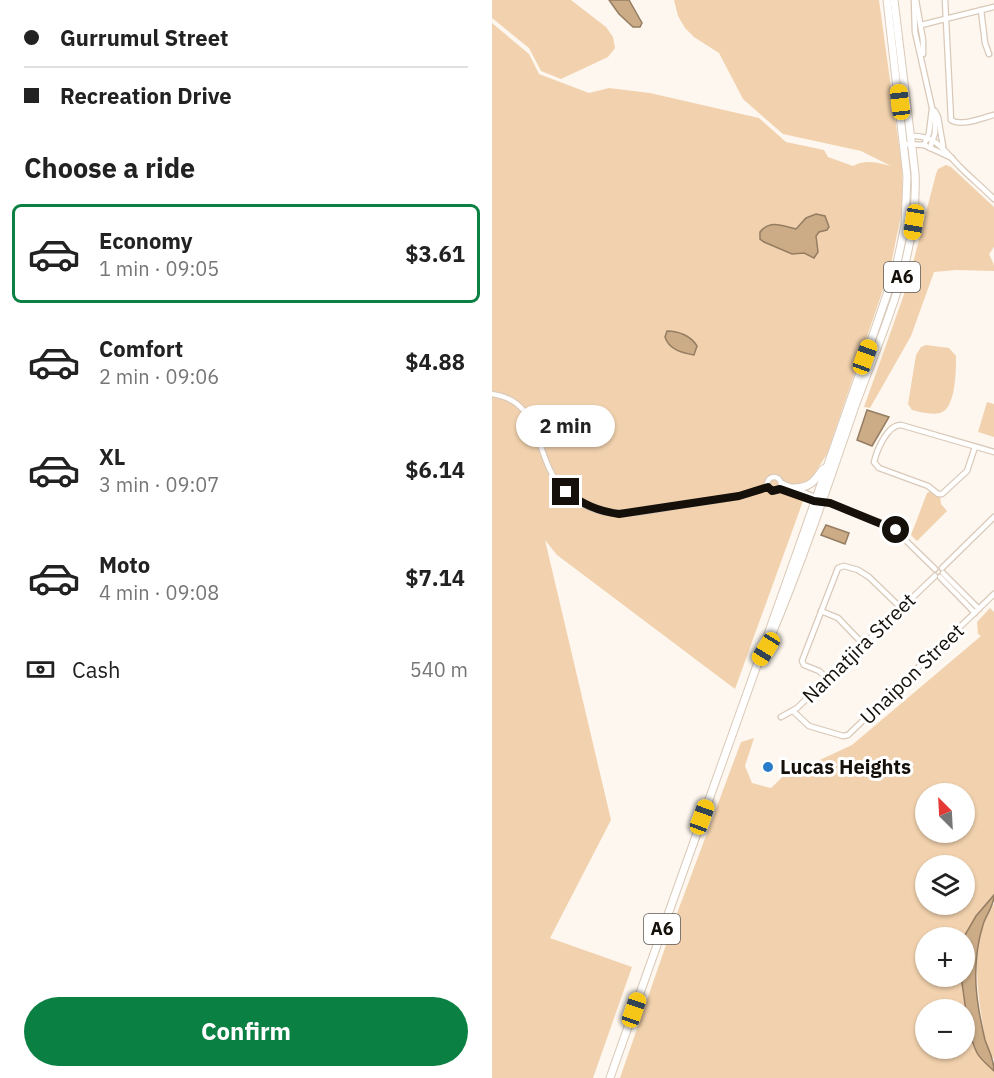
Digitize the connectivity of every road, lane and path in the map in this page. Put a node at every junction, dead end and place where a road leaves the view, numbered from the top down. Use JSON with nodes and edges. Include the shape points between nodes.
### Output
{"nodes":[{"id":1,"x":887,"y":0,"type":"edge"},
{"id":2,"x":894,"y":0,"type":"edge"},
{"id":3,"x":915,"y":0,"type":"edge"},
{"id":4,"x":945,"y":0,"type":"edge"},
{"id":5,"x":913,"y":7,"type":"junction"},
{"id":6,"x":994,"y":7,"type":"edge"},
{"id":7,"x":981,"y":10,"type":"junction"},
{"id":8,"x":945,"y":19,"type":"junction"},
{"id":9,"x":921,"y":25,"type":"junction"},
{"id":10,"x":918,"y":44,"type":"junction"},
{"id":11,"x":988,"y":54,"type":"dead end"},
{"id":12,"x":922,"y":58,"type":"junction"},
{"id":13,"x":933,"y":106,"type":"junction"},
{"id":14,"x":994,"y":115,"type":"edge"},
{"id":15,"x":930,"y":139,"type":"junction"},
{"id":16,"x":908,"y":140,"type":"junction"},
{"id":17,"x":924,"y":145,"type":"junction"},
{"id":18,"x":943,"y":146,"type":"junction"},
{"id":19,"x":930,"y":148,"type":"junction"},
{"id":20,"x":952,"y":158,"type":"junction"},
{"id":21,"x":994,"y":199,"type":"edge"},
{"id":22,"x":492,"y":394,"type":"edge"},
{"id":23,"x":975,"y":447,"type":"junction"},
{"id":24,"x":994,"y":452,"type":"edge"},
{"id":25,"x":829,"y":461,"type":"junction"},
{"id":26,"x":782,"y":483,"type":"junction"},
{"id":27,"x":768,"y":487,"type":"junction"},
{"id":28,"x":792,"y":488,"type":"junction"},
{"id":29,"x":780,"y":489,"type":"junction"},
{"id":30,"x":817,"y":500,"type":"junction"},
{"id":31,"x":994,"y":517,"type":"edge"},
{"id":32,"x":940,"y":574,"type":"junction"},
{"id":33,"x":994,"y":594,"type":"edge"},
{"id":34,"x":901,"y":608,"type":"junction"},
{"id":35,"x":821,"y":611,"type":"junction"},
{"id":36,"x":977,"y":611,"type":"junction"},
{"id":37,"x":863,"y":644,"type":"junction"},
{"id":38,"x":828,"y":679,"type":"junction"},
{"id":39,"x":793,"y":711,"type":"junction"},
{"id":40,"x":781,"y":717,"type":"dead end"},
{"id":41,"x":610,"y":1078,"type":"edge"}],
"edges":[{"from":1,"to":16,"type":"highway","number":"A6"},
{"from":2,"to":16,"type":"highway","number":"A6"},
{"from":3,"to":5,"type":"street"},
{"from":3,"to":9,"type":"street"},
{"from":4,"to":8,"type":"street"},
{"from":5,"to":9,"type":"street"},
{"from":5,"to":10,"type":"street"},
{"from":6,"to":7,"type":"street"},
{"from":7,"to":8,"type":"street"},
{"from":7,"to":11,"type":"street"},
{"from":8,"to":9,"type":"street"},
{"from":8,"to":14,"type":"street","via":[[951,120],[954,123]]},
{"from":9,"to":10,"type":"street"},
{"from":9,"to":12,"type":"street"},
{"from":10,"to":12,"type":"street"},
{"from":12,"to":13,"type":"street"},
{"from":13,"to":15,"type":"street","via":[[936,127]]},
{"from":13,"to":18,"type":"street"},
{"from":15,"to":16,"type":"street"},
{"from":15,"to":17,"type":"street"},
{"from":15,"to":18,"type":"street"},
{"from":15,"to":19,"type":"street"},
{"from":16,"to":17,"type":"street"},
{"from":16,"to":25,"type":"highway","number":"A6","via":[[906,209],[896,268]]},
{"from":16,"to":30,"type":"highway","number":"A6","via":[[916,194],[904,271]]},
{"from":17,"to":19,"type":"street"},
{"from":18,"to":20,"type":"street"},
{"from":19,"to":20,"type":"street"},
{"from":20,"to":21,"type":"street"},
{"from":22,"to":27,"type":"street","via":[[513,400],[527,413],[549,470],[561,487],[602,512],[641,512],[739,496]]},
{"from":23,"to":23,"type":"street","via":[[896,425],[877,453],[875,465],[942,494],[967,471]]},
{"from":23,"to":24,"type":"street"},
{"from":25,"to":28,"type":"highway","via":[[811,485]]},
{"from":25,"to":30,"type":"highway","number":"A6"},
{"from":26,"to":27,"type":"street","via":[[771,477]]},
{"from":26,"to":28,"type":"street"},
{"from":26,"to":29,"type":"street"},
{"from":27,"to":29,"type":"street","via":[[772,491]]},
{"from":28,"to":30,"type":"street"},
{"from":29,"to":30,"type":"street"},
{"from":30,"to":32,"type":"street","via":[[892,527]]},
{"from":30,"to":41,"type":"highway","number":"A6","via":[[783,609],[760,660]]},
{"from":31,"to":32,"type":"street","name":"Namatjira Street"},
{"from":32,"to":34,"type":"street","name":"Namatjira Street"},
{"from":32,"to":36,"type":"street"},
{"from":33,"to":36,"type":"street","name":"Unaipon Street"},
{"from":34,"to":35,"type":"street","via":[[869,577],[842,566]]},
{"from":34,"to":37,"type":"street","name":"Namatjira Street"},
{"from":35,"to":37,"type":"street","via":[[838,618]]},
{"from":35,"to":38,"type":"street","via":[[802,663]]},
{"from":36,"to":39,"type":"street","name":"Unaipon Street","via":[[848,735],[809,726]]},
{"from":37,"to":38,"type":"street","name":"Namatjira Street"},
{"from":38,"to":39,"type":"street","name":"Namatjira Street"},
{"from":39,"to":40,"type":"street","name":"Namatjira Street"}]}
